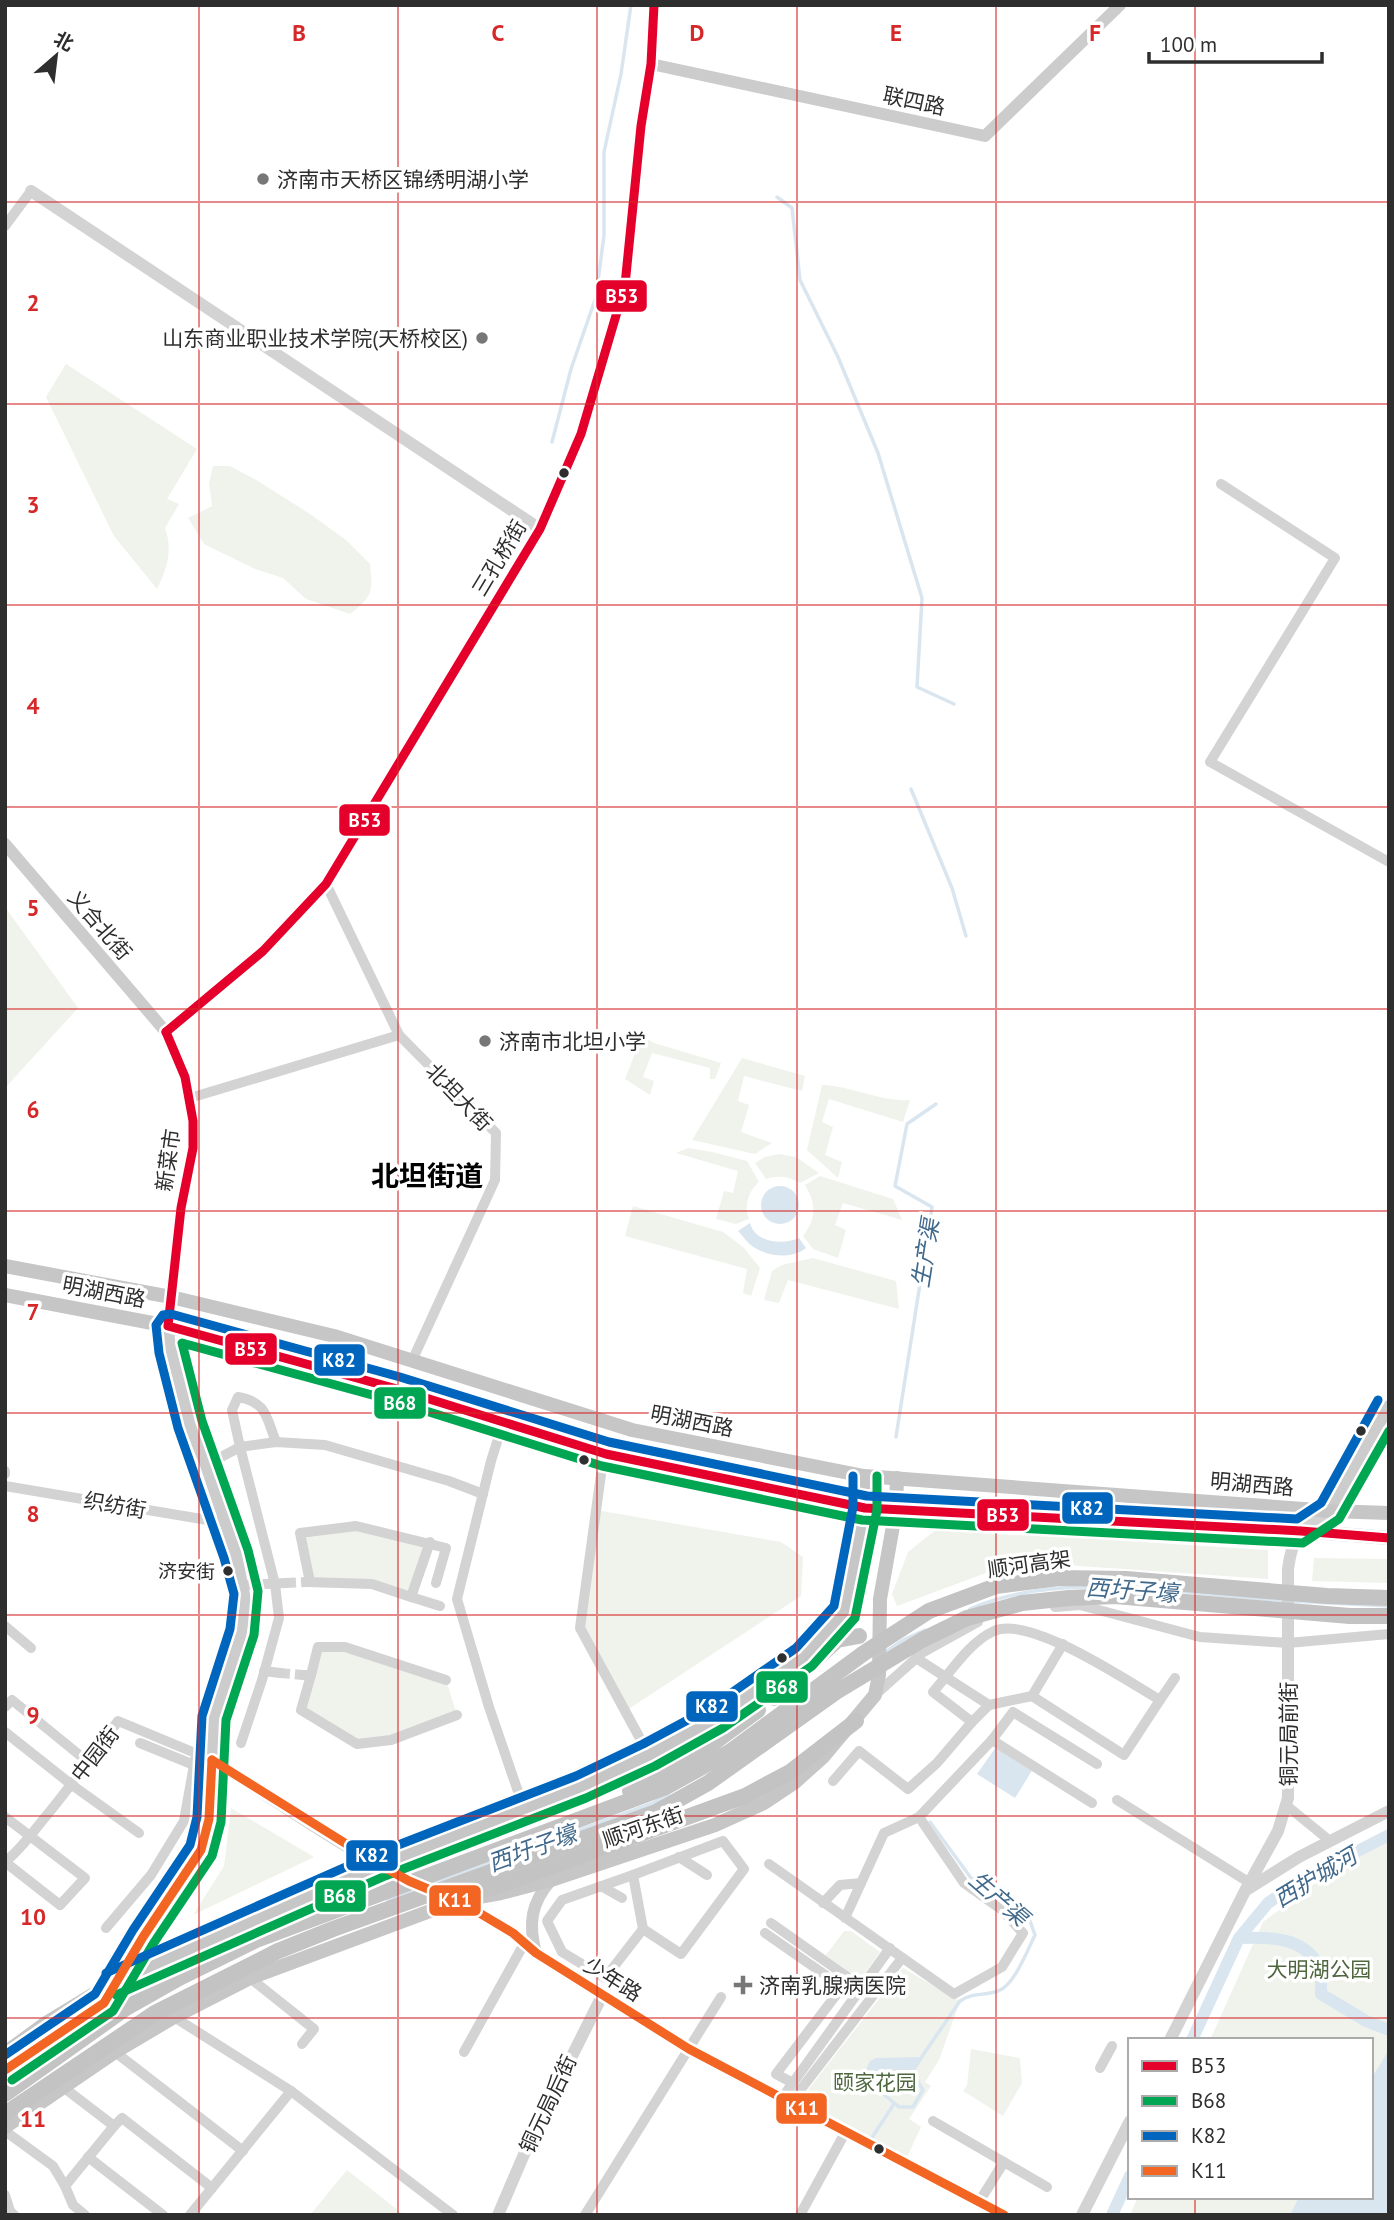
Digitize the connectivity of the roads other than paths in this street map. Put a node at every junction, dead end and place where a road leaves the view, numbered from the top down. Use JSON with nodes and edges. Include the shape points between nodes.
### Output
{"nodes":[{"id":1,"x":1120,"y":5,"type":"edge"},
{"id":2,"x":651,"y":7,"type":"edge"},
{"id":3,"x":651,"y":64,"type":"junction"},
{"id":4,"x":31,"y":191,"type":"joint"},
{"id":5,"x":5,"y":226,"type":"edge"},
{"id":6,"x":1221,"y":484,"type":"dead end"},
{"id":7,"x":540,"y":529,"type":"junction"},
{"id":8,"x":5,"y":844,"type":"edge"},
{"id":9,"x":1389,"y":862,"type":"edge"},
{"id":10,"x":326,"y":884,"type":"junction"},
{"id":11,"x":166,"y":1032,"type":"junction"},
{"id":12,"x":398,"y":1035,"type":"junction"},
{"id":13,"x":190,"y":1098,"type":"junction"},
{"id":14,"x":5,"y":1266,"type":"edge"},
{"id":15,"x":5,"y":1295,"type":"edge"},
{"id":16,"x":171,"y":1297,"type":"junction"},
{"id":17,"x":168,"y":1325,"type":"junction"},
{"id":18,"x":412,"y":1361,"type":"junction"},
{"id":19,"x":1389,"y":1406,"type":"edge"},
{"id":20,"x":503,"y":1423,"type":"junction"},
{"id":21,"x":276,"y":1442,"type":"junction"},
{"id":22,"x":240,"y":1447,"type":"junction"},
{"id":23,"x":606,"y":1454,"type":"junction"},
{"id":24,"x":206,"y":1465,"type":"junction"},
{"id":25,"x":864,"y":1476,"type":"junction"},
{"id":26,"x":898,"y":1478,"type":"junction"},
{"id":27,"x":5,"y":1486,"type":"edge"},
{"id":28,"x":483,"y":1494,"type":"junction"},
{"id":29,"x":864,"y":1508,"type":"junction"},
{"id":30,"x":896,"y":1509,"type":"junction"},
{"id":31,"x":1330,"y":1511,"type":"junction"},
{"id":32,"x":1389,"y":1513,"type":"edge"},
{"id":33,"x":225,"y":1523,"type":"junction"},
{"id":34,"x":1301,"y":1531,"type":"junction"},
{"id":35,"x":1389,"y":1538,"type":"edge"},
{"id":36,"x":430,"y":1542,"type":"junction"},
{"id":37,"x":436,"y":1583,"type":"dead end"},
{"id":38,"x":281,"y":1584,"type":"junction"},
{"id":39,"x":244,"y":1585,"type":"junction"},
{"id":40,"x":411,"y":1597,"type":"junction"},
{"id":41,"x":1389,"y":1598,"type":"edge"},
{"id":42,"x":440,"y":1606,"type":"dead end"},
{"id":43,"x":1389,"y":1616,"type":"edge"},
{"id":44,"x":5,"y":1626,"type":"edge"},
{"id":45,"x":1389,"y":1634,"type":"edge"},
{"id":46,"x":823,"y":1635,"type":"junction"},
{"id":47,"x":859,"y":1636,"type":"junction"},
{"id":48,"x":1288,"y":1643,"type":"junction"},
{"id":49,"x":1063,"y":1644,"type":"junction"},
{"id":50,"x":31,"y":1648,"type":"dead end"},
{"id":51,"x":804,"y":1657,"type":"junction"},
{"id":52,"x":916,"y":1658,"type":"junction"},
{"id":53,"x":264,"y":1671,"type":"junction"},
{"id":54,"x":280,"y":1673,"type":"tunnel mouth"},
{"id":55,"x":879,"y":1675,"type":"junction"},
{"id":56,"x":947,"y":1676,"type":"junction"},
{"id":57,"x":1175,"y":1678,"type":"dead end"},
{"id":58,"x":446,"y":1680,"type":"dead end"},
{"id":59,"x":876,"y":1695,"type":"junction"},
{"id":60,"x":1032,"y":1696,"type":"junction"},
{"id":61,"x":774,"y":1698,"type":"junction"},
{"id":62,"x":1160,"y":1700,"type":"junction"},
{"id":63,"x":989,"y":1705,"type":"junction"},
{"id":64,"x":5,"y":1707,"type":"edge"},
{"id":65,"x":457,"y":1715,"type":"dead end"},
{"id":66,"x":856,"y":1721,"type":"junction"},
{"id":67,"x":972,"y":1722,"type":"junction"},
{"id":68,"x":5,"y":1731,"type":"edge"},
{"id":69,"x":992,"y":1740,"type":"junction"},
{"id":70,"x":139,"y":1743,"type":"dead end"},
{"id":71,"x":241,"y":1744,"type":"dead end"},
{"id":72,"x":195,"y":1751,"type":"junction"},
{"id":73,"x":649,"y":1755,"type":"junction"},
{"id":74,"x":212,"y":1760,"type":"junction"},
{"id":75,"x":88,"y":1762,"type":"junction"},
{"id":76,"x":1097,"y":1764,"type":"dead end"},
{"id":77,"x":194,"y":1765,"type":"junction"},
{"id":78,"x":833,"y":1781,"type":"dead end"},
{"id":79,"x":72,"y":1785,"type":"junction"},
{"id":80,"x":1117,"y":1800,"type":"dead end"},
{"id":81,"x":1092,"y":1804,"type":"dead end"},
{"id":82,"x":1286,"y":1805,"type":"junction"},
{"id":83,"x":524,"y":1809,"type":"junction"},
{"id":84,"x":1389,"y":1811,"type":"edge"},
{"id":85,"x":5,"y":1817,"type":"edge"},
{"id":86,"x":919,"y":1817,"type":"junction"},
{"id":87,"x":716,"y":1825,"type":"junction"},
{"id":88,"x":139,"y":1833,"type":"dead end"},
{"id":89,"x":30,"y":1835,"type":"junction"},
{"id":90,"x":723,"y":1841,"type":"junction"},
{"id":91,"x":1329,"y":1841,"type":"junction"},
{"id":92,"x":679,"y":1857,"type":"junction"},
{"id":93,"x":5,"y":1862,"type":"edge"},
{"id":94,"x":769,"y":1864,"type":"dead end"},
{"id":95,"x":380,"y":1865,"type":"junction"},
{"id":96,"x":633,"y":1875,"type":"junction"},
{"id":97,"x":707,"y":1875,"type":"dead end"},
{"id":98,"x":551,"y":1880,"type":"junction"},
{"id":99,"x":861,"y":1883,"type":"junction"},
{"id":100,"x":404,"y":1884,"type":"junction"},
{"id":101,"x":601,"y":1886,"type":"junction"},
{"id":102,"x":1247,"y":1887,"type":"junction"},
{"id":103,"x":622,"y":1898,"type":"dead end"},
{"id":104,"x":457,"y":1900,"type":"junction"},
{"id":105,"x":407,"y":1903,"type":"junction"},
{"id":106,"x":822,"y":1903,"type":"junction"},
{"id":107,"x":845,"y":1918,"type":"junction"},
{"id":108,"x":771,"y":1923,"type":"dead end"},
{"id":109,"x":106,"y":1928,"type":"dead end"},
{"id":110,"x":643,"y":1929,"type":"junction"},
{"id":111,"x":765,"y":1933,"type":"dead end"},
{"id":112,"x":525,"y":1942,"type":"junction"},
{"id":113,"x":890,"y":1948,"type":"junction"},
{"id":114,"x":536,"y":1953,"type":"junction"},
{"id":115,"x":902,"y":1958,"type":"junction"},
{"id":116,"x":250,"y":1978,"type":"junction"},
{"id":117,"x":605,"y":1978,"type":"junction"},
{"id":118,"x":117,"y":1980,"type":"junction"},
{"id":119,"x":844,"y":1988,"type":"junction"},
{"id":120,"x":602,"y":1996,"type":"junction"},
{"id":121,"x":721,"y":1997,"type":"dead end"},
{"id":122,"x":174,"y":2017,"type":"junction"},
{"id":123,"x":1171,"y":2038,"type":"edge"},
{"id":124,"x":302,"y":2045,"type":"dead end"},
{"id":125,"x":1112,"y":2046,"type":"dead end"},
{"id":126,"x":689,"y":2049,"type":"junction"},
{"id":127,"x":464,"y":2052,"type":"dead end"},
{"id":128,"x":5,"y":2053,"type":"edge"},
{"id":129,"x":115,"y":2053,"type":"junction"},
{"id":130,"x":1100,"y":2068,"type":"dead end"},
{"id":131,"x":793,"y":2083,"type":"junction"},
{"id":132,"x":63,"y":2087,"type":"junction"},
{"id":133,"x":291,"y":2091,"type":"junction"},
{"id":134,"x":5,"y":2094,"type":"edge"},
{"id":135,"x":787,"y":2100,"type":"junction"},
{"id":136,"x":5,"y":2115,"type":"edge"},
{"id":137,"x":933,"y":2121,"type":"dead end"},
{"id":138,"x":1128,"y":2125,"type":"edge"},
{"id":139,"x":114,"y":2126,"type":"junction"},
{"id":140,"x":846,"y":2131,"type":"junction"},
{"id":141,"x":5,"y":2132,"type":"edge"},
{"id":142,"x":243,"y":2151,"type":"junction"},
{"id":143,"x":89,"y":2157,"type":"junction"},
{"id":144,"x":1004,"y":2162,"type":"junction"},
{"id":145,"x":65,"y":2186,"type":"junction"},
{"id":146,"x":1047,"y":2187,"type":"dead end"},
{"id":147,"x":212,"y":2188,"type":"junction"},
{"id":148,"x":5,"y":2195,"type":"edge"},
{"id":149,"x":979,"y":2202,"type":"junction"},
{"id":150,"x":14,"y":2215,"type":"edge"},
{"id":151,"x":85,"y":2215,"type":"edge"},
{"id":152,"x":163,"y":2215,"type":"edge"},
{"id":153,"x":190,"y":2215,"type":"edge"},
{"id":154,"x":453,"y":2215,"type":"edge"},
{"id":155,"x":498,"y":2215,"type":"edge"},
{"id":156,"x":585,"y":2215,"type":"edge"},
{"id":157,"x":800,"y":2215,"type":"edge"},
{"id":158,"x":1004,"y":2215,"type":"edge"},
{"id":159,"x":1082,"y":2215,"type":"edge"}],
"edges":[{"from":1,"to":3,"type":"main road","name":"联四路","via":[[985,136]]},
{"from":2,"to":3,"type":"main road","name":"三孔桥街"},
{"from":3,"to":7,"type":"main road","name":"三孔桥街","via":[[625,285],[581,434]]},
{"from":4,"to":5,"type":"street"},
{"from":4,"to":7,"type":"street"},
{"from":6,"to":9,"type":"street","via":[[1335,558],[1210,762]]},
{"from":7,"to":10,"type":"main road","name":"三孔桥街"},
{"from":8,"to":11,"type":"main road","name":"义合北街"},
{"from":10,"to":11,"type":"main road","name":"三孔桥街","via":[[263,951]]},
{"from":10,"to":12,"type":"street","name":"北坦大街"},
{"from":11,"to":13,"type":"main road","name":"新菜市"},
{"from":12,"to":13,"type":"street"},
{"from":12,"to":18,"type":"street","name":"北坦大街","via":[[496,1133],[495,1180]]},
{"from":13,"to":16,"type":"main road","name":"新菜市","via":[[192,1148]]},
{"from":14,"to":16,"type":"main road","name":"明湖西路"},
{"from":15,"to":17,"type":"main road","name":"明湖西路"},
{"from":16,"to":17,"type":"main road"},
{"from":16,"to":18,"type":"main road","name":"明湖西路","via":[[334,1336]]},
{"from":17,"to":20,"type":"main road","name":"明湖西路"},
{"from":17,"to":24,"type":"main road","via":[[190,1425]]},
{"from":18,"to":25,"type":"main road","name":"明湖西路","via":[[632,1430]]},
{"from":19,"to":31,"type":"main road"},
{"from":20,"to":23,"type":"main road","name":"明湖西路"},
{"from":20,"to":28,"type":"street"},
{"from":21,"to":22,"type":"street"},
{"from":21,"to":22,"type":"street","via":[[262,1407],[238,1397],[232,1410]]},
{"from":21,"to":28,"type":"street","via":[[325,1445]]},
{"from":22,"to":24,"type":"street"},
{"from":22,"to":38,"type":"street"},
{"from":23,"to":29,"type":"main road","name":"明湖西路"},
{"from":23,"to":73,"type":"street","via":[[580,1628]]},
{"from":24,"to":33,"type":"main road"},
{"from":25,"to":26,"type":"main road","name":"明湖西路"},
{"from":25,"to":29,"type":"main road"},
{"from":26,"to":30,"type":"main road","name":"顺河东街"},
{"from":26,"to":31,"type":"main road","name":"明湖西路"},
{"from":27,"to":33,"type":"street","name":"织纺街"},
{"from":28,"to":83,"type":"street","via":[[457,1599]]},
{"from":29,"to":30,"type":"main road","name":"明湖西路"},
{"from":29,"to":46,"type":"main road","via":[[845,1612]]},
{"from":30,"to":34,"type":"main road","name":"明湖西路"},
{"from":30,"to":55,"type":"main road","name":"顺河东街","via":[[880,1600]]},
{"from":31,"to":32,"type":"main road","name":"明湖西路"},
{"from":31,"to":34,"type":"street"},
{"from":33,"to":39,"type":"main road"},
{"from":34,"to":35,"type":"main road","name":"明湖西路"},
{"from":34,"to":48,"type":"street","name":"铜元局前街","bridge":true,"via":[[1291,1549],[1288,1569]]},
{"from":36,"to":37,"type":"street","via":[[446,1548]]},
{"from":36,"to":40,"type":"street"},
{"from":36,"to":40,"type":"street","via":[[356,1526],[300,1533],[308,1582],[372,1584]]},
{"from":38,"to":39,"type":"street"},
{"from":38,"to":53,"type":"street","via":[[279,1618]]},
{"from":39,"to":74,"type":"main road","via":[[242,1632],[217,1704]]},
{"from":40,"to":42,"type":"street"},
{"from":41,"to":100,"type":"highway","name":"顺河高架","bridge":true,"via":[[1126,1579],[1059,1577],[996,1586],[929,1611],[731,1751],[666,1787]]},
{"from":43,"to":105,"type":"highway","name":"顺河高架","bridge":true,"via":[[1115,1596],[1021,1603],[967,1618],[836,1692],[708,1783],[656,1812]]},
{"from":44,"to":50,"type":"street"},
{"from":45,"to":48,"type":"street"},
{"from":46,"to":47,"type":"main road"},
{"from":46,"to":51,"type":"main road"},
{"from":47,"to":55,"type":"main road","via":[[873,1647]]},
{"from":47,"to":61,"type":"highway","via":[[837,1640]]},
{"from":48,"to":52,"type":"street","via":[[1200,1637],[1080,1605],[1027,1609],[974,1623]]},
{"from":48,"to":82,"type":"street","name":"铜元局前街"},
{"from":49,"to":56,"type":"street","via":[[1016,1628],[994,1630]]},
{"from":49,"to":60,"type":"street"},
{"from":49,"to":62,"type":"street"},
{"from":51,"to":61,"type":"highway"},
{"from":51,"to":73,"type":"main road","via":[[716,1718]]},
{"from":52,"to":56,"type":"street"},
{"from":52,"to":59,"type":"street"},
{"from":53,"to":54,"type":"street"},
{"from":53,"to":71,"type":"street"},
{"from":55,"to":59,"type":"main road","name":"顺河东街"},
{"from":56,"to":63,"type":"street"},
{"from":56,"to":67,"type":"street","via":[[933,1692]]},
{"from":57,"to":62,"type":"street"},
{"from":58,"to":65,"type":"street","via":[[345,1647],[318,1647],[301,1710],[358,1744],[391,1740]]},
{"from":59,"to":66,"type":"main road","name":"顺河东街"},
{"from":60,"to":62,"type":"street","via":[[1124,1755]]},
{"from":60,"to":63,"type":"street"},
{"from":61,"to":100,"type":"highway","bridge":true,"via":[[701,1752],[636,1789],[476,1849]]},
{"from":63,"to":67,"type":"street"},
{"from":64,"to":75,"type":"street","via":[[12,1700]]},
{"from":66,"to":87,"type":"main road","name":"顺河东街","via":[[794,1783]]},
{"from":66,"to":105,"type":"highway","bridge":true,"via":[[790,1772],[745,1796],[480,1891]]},
{"from":67,"to":78,"type":"street","via":[[908,1789],[859,1751]]},
{"from":68,"to":79,"type":"street"},
{"from":69,"to":76,"type":"street","via":[[1013,1712]]},
{"from":69,"to":81,"type":"street"},
{"from":69,"to":86,"type":"street"},
{"from":70,"to":77,"type":"street"},
{"from":72,"to":74,"type":"street","name":"中园街"},
{"from":72,"to":75,"type":"street","name":"中园街","via":[[118,1721]]},
{"from":72,"to":77,"type":"street"},
{"from":73,"to":83,"type":"main road"},
{"from":74,"to":95,"type":"main road","name":"少年路"},
{"from":74,"to":118,"type":"main road","via":[[209,1819],[201,1850]]},
{"from":75,"to":79,"type":"street","name":"中园街"},
{"from":77,"to":109,"type":"street","via":[[184,1821],[151,1875]]},
{"from":79,"to":88,"type":"street"},
{"from":79,"to":89,"type":"street","name":"中园街"},
{"from":80,"to":102,"type":"street"},
{"from":82,"to":91,"type":"street"},
{"from":82,"to":102,"type":"street","name":"铜元局前街","via":[[1278,1831]]},
{"from":83,"to":95,"type":"main road"},
{"from":84,"to":91,"type":"street"},
{"from":85,"to":89,"type":"street"},
{"from":86,"to":99,"type":"street","via":[[884,1833]]},
{"from":86,"to":115,"type":"street","via":[[964,1883],[1002,1910],[1023,1933],[1002,1967],[954,1994]]},
{"from":87,"to":90,"type":"street"},
{"from":87,"to":98,"type":"main road","name":"顺河东街"},
{"from":89,"to":93,"type":"street","name":"中园街"},
{"from":89,"to":93,"type":"street","via":[[85,1878],[60,1905]]},
{"from":90,"to":92,"type":"street"},
{"from":90,"to":110,"type":"street","via":[[744,1869],[681,1954]]},
{"from":91,"to":102,"type":"street"},
{"from":92,"to":96,"type":"street"},
{"from":92,"to":97,"type":"street"},
{"from":94,"to":106,"type":"street"},
{"from":95,"to":100,"type":"main road","name":"少年路"},
{"from":95,"to":118,"type":"main road"},
{"from":96,"to":101,"type":"street"},
{"from":96,"to":110,"type":"street"},
{"from":98,"to":104,"type":"main road","name":"顺河东街"},
{"from":98,"to":114,"type":"main road","via":[[532,1912],[530,1929]]},
{"from":99,"to":106,"type":"street","via":[[840,1885]]},
{"from":99,"to":107,"type":"street"},
{"from":100,"to":104,"type":"main road","name":"少年路","bridge":true},
{"from":100,"to":134,"type":"highway","name":"顺河高架","bridge":true,"via":[[256,1940],[179,1978],[125,2008]]},
{"from":101,"to":103,"type":"street"},
{"from":101,"to":117,"type":"street","via":[[562,1900],[547,1921],[562,1952]]},
{"from":102,"to":123,"type":"street","name":"铜元局前街"},
{"from":104,"to":112,"type":"main road","name":"少年路"},
{"from":104,"to":116,"type":"main road","name":"顺河东街"},
{"from":105,"to":136,"type":"highway","name":"顺河高架","bridge":true,"via":[[278,1951],[155,2013]]},
{"from":106,"to":107,"type":"street"},
{"from":107,"to":113,"type":"street"},
{"from":108,"to":119,"type":"street","via":[[849,1978]]},
{"from":110,"to":117,"type":"street"},
{"from":111,"to":119,"type":"street"},
{"from":112,"to":114,"type":"main road","name":"少年路"},
{"from":112,"to":127,"type":"street"},
{"from":113,"to":115,"type":"street"},
{"from":113,"to":131,"type":"street"},
{"from":114,"to":120,"type":"main road","name":"少年路"},
{"from":115,"to":135,"type":"street"},
{"from":116,"to":122,"type":"main road","name":"顺河东街"},
{"from":116,"to":124,"type":"street","via":[[314,2029]]},
{"from":117,"to":120,"type":"street"},
{"from":118,"to":128,"type":"main road"},
{"from":119,"to":131,"type":"street","via":[[776,2074]]},
{"from":120,"to":126,"type":"main road","name":"少年路"},
{"from":120,"to":155,"type":"street","name":"铜元局后街"},
{"from":121,"to":126,"type":"street"},
{"from":122,"to":129,"type":"main road","name":"顺河东街"},
{"from":122,"to":133,"type":"street"},
{"from":125,"to":130,"type":"street"},
{"from":126,"to":135,"type":"main road","name":"少年路"},
{"from":126,"to":156,"type":"street"},
{"from":129,"to":132,"type":"main road","name":"顺河东街"},
{"from":129,"to":142,"type":"street"},
{"from":131,"to":135,"type":"street"},
{"from":132,"to":139,"type":"street"},
{"from":132,"to":141,"type":"main road","name":"顺河东街"},
{"from":133,"to":142,"type":"street"},
{"from":133,"to":154,"type":"street"},
{"from":135,"to":140,"type":"main road","name":"少年路"},
{"from":137,"to":144,"type":"street"},
{"from":138,"to":159,"type":"street"},
{"from":139,"to":143,"type":"street"},
{"from":139,"to":147,"type":"street","via":[[122,2118]]},
{"from":140,"to":149,"type":"main road","name":"少年路"},
{"from":140,"to":157,"type":"street"},
{"from":141,"to":145,"type":"street","via":[[53,2166]]},
{"from":142,"to":147,"type":"street"},
{"from":143,"to":145,"type":"street"},
{"from":143,"to":152,"type":"street"},
{"from":144,"to":146,"type":"street"},
{"from":144,"to":149,"type":"street"},
{"from":145,"to":151,"type":"street","via":[[73,2206]]},
{"from":147,"to":153,"type":"street"},
{"from":148,"to":150,"type":"street"},
{"from":149,"to":158,"type":"main road","name":"少年路"}]}
